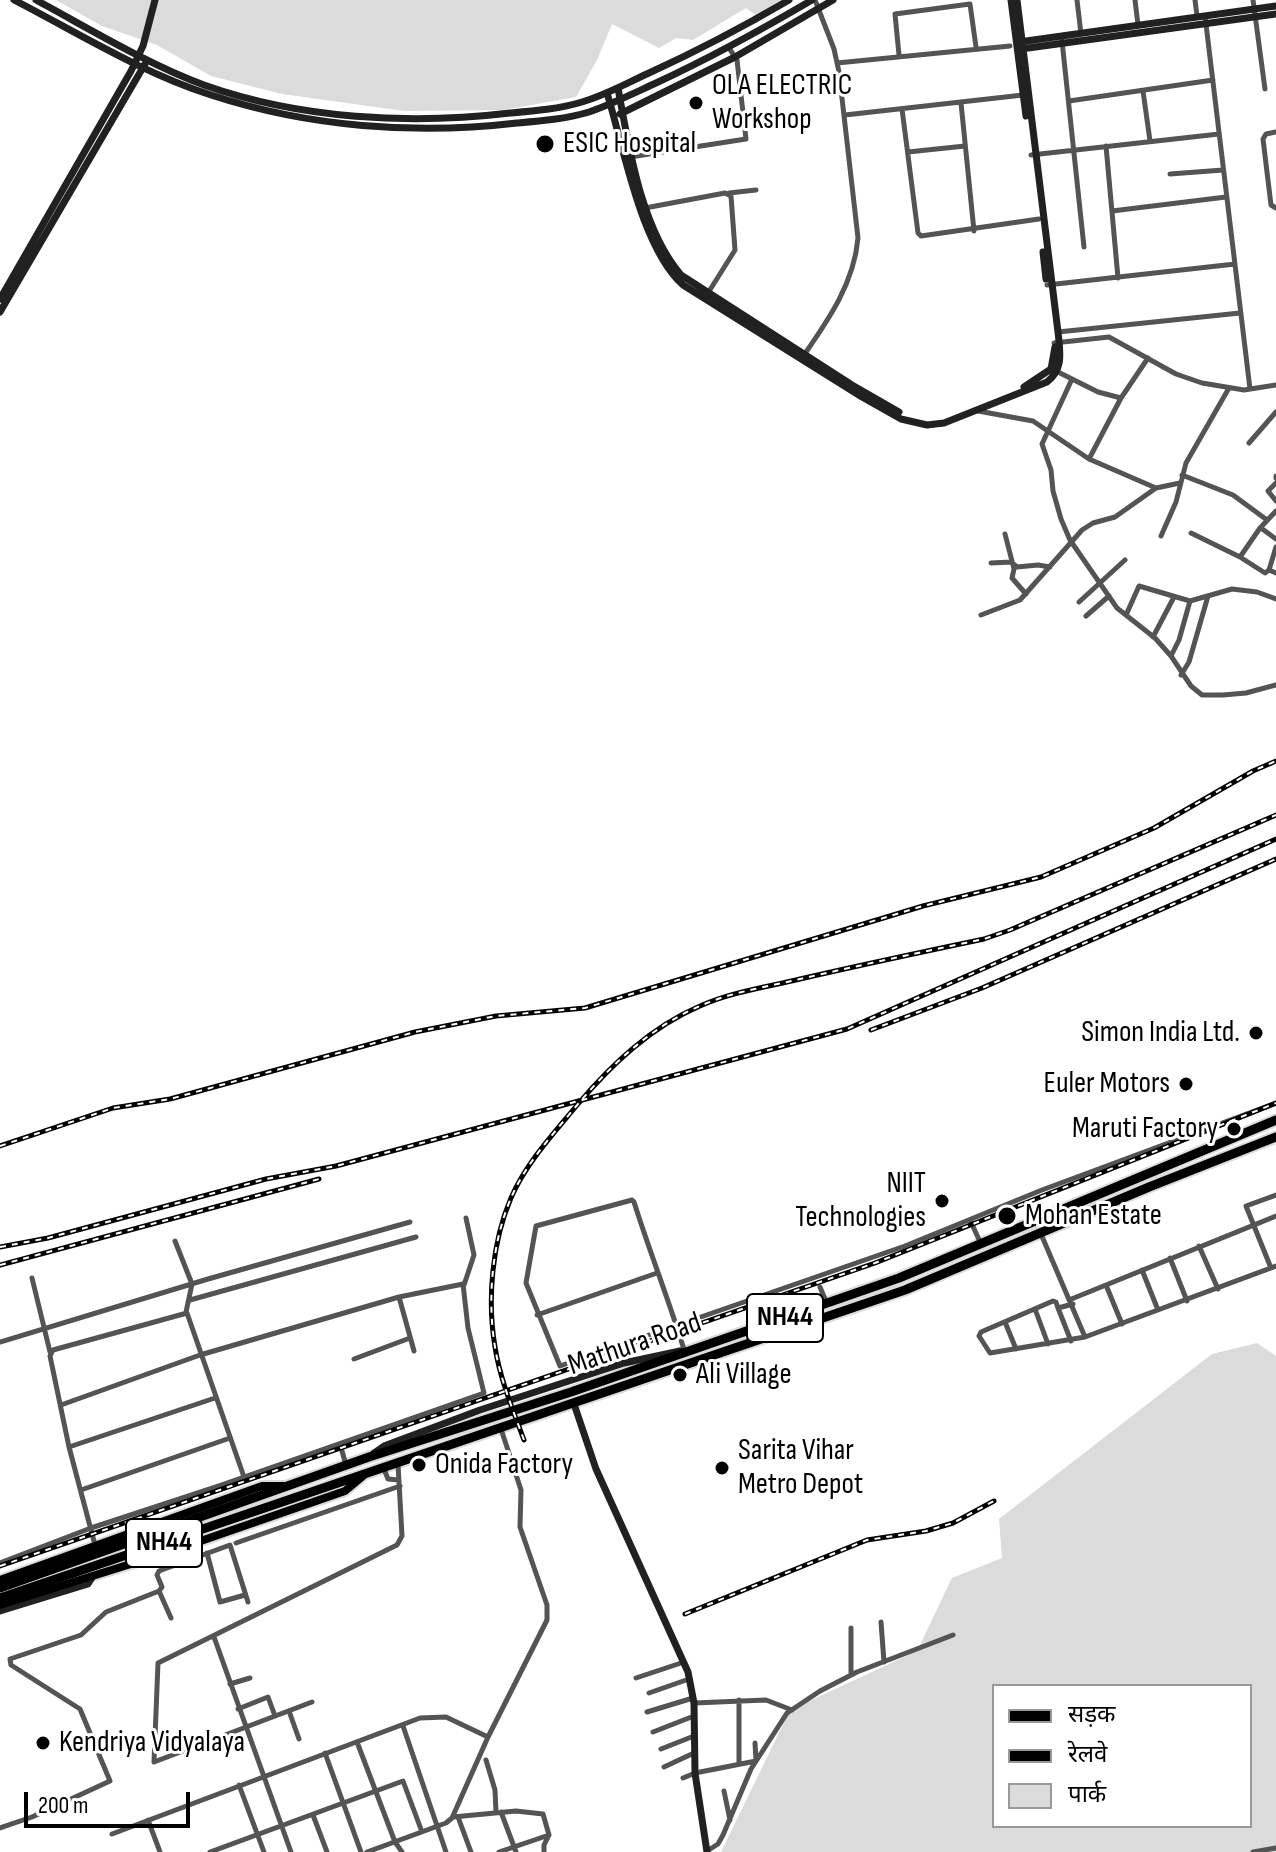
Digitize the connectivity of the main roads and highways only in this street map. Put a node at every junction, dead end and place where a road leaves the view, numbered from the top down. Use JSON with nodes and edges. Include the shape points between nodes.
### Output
{"nodes":[{"id":1,"x":1276,"y":1120,"type":"edge"},
{"id":2,"x":1276,"y":1137,"type":"edge"},
{"id":3,"x":364,"y":1475,"type":"junction"},
{"id":4,"x":283,"y":1486,"type":"junction"},
{"id":5,"x":0,"y":1580,"type":"edge"},
{"id":6,"x":0,"y":1588,"type":"edge"},
{"id":7,"x":0,"y":1598,"type":"edge"},
{"id":8,"x":0,"y":1608,"type":"edge"}],
"edges":[{"from":1,"to":4,"type":"highway","name":"Mathura Road","number":"NH44","via":[[899,1278]]},
{"from":2,"to":3,"type":"highway","name":"Mathura Road","number":"NH44","via":[[905,1290]]},
{"from":3,"to":7,"type":"highway","name":"Mathura Road","number":"NH44"},
{"from":3,"to":8,"type":"main road","name":"Mathura Road","via":[[345,1491]]},
{"from":4,"to":5,"type":"main road","via":[[262,1486]]},
{"from":4,"to":6,"type":"highway","name":"Mathura Road","number":"NH44"}]}
